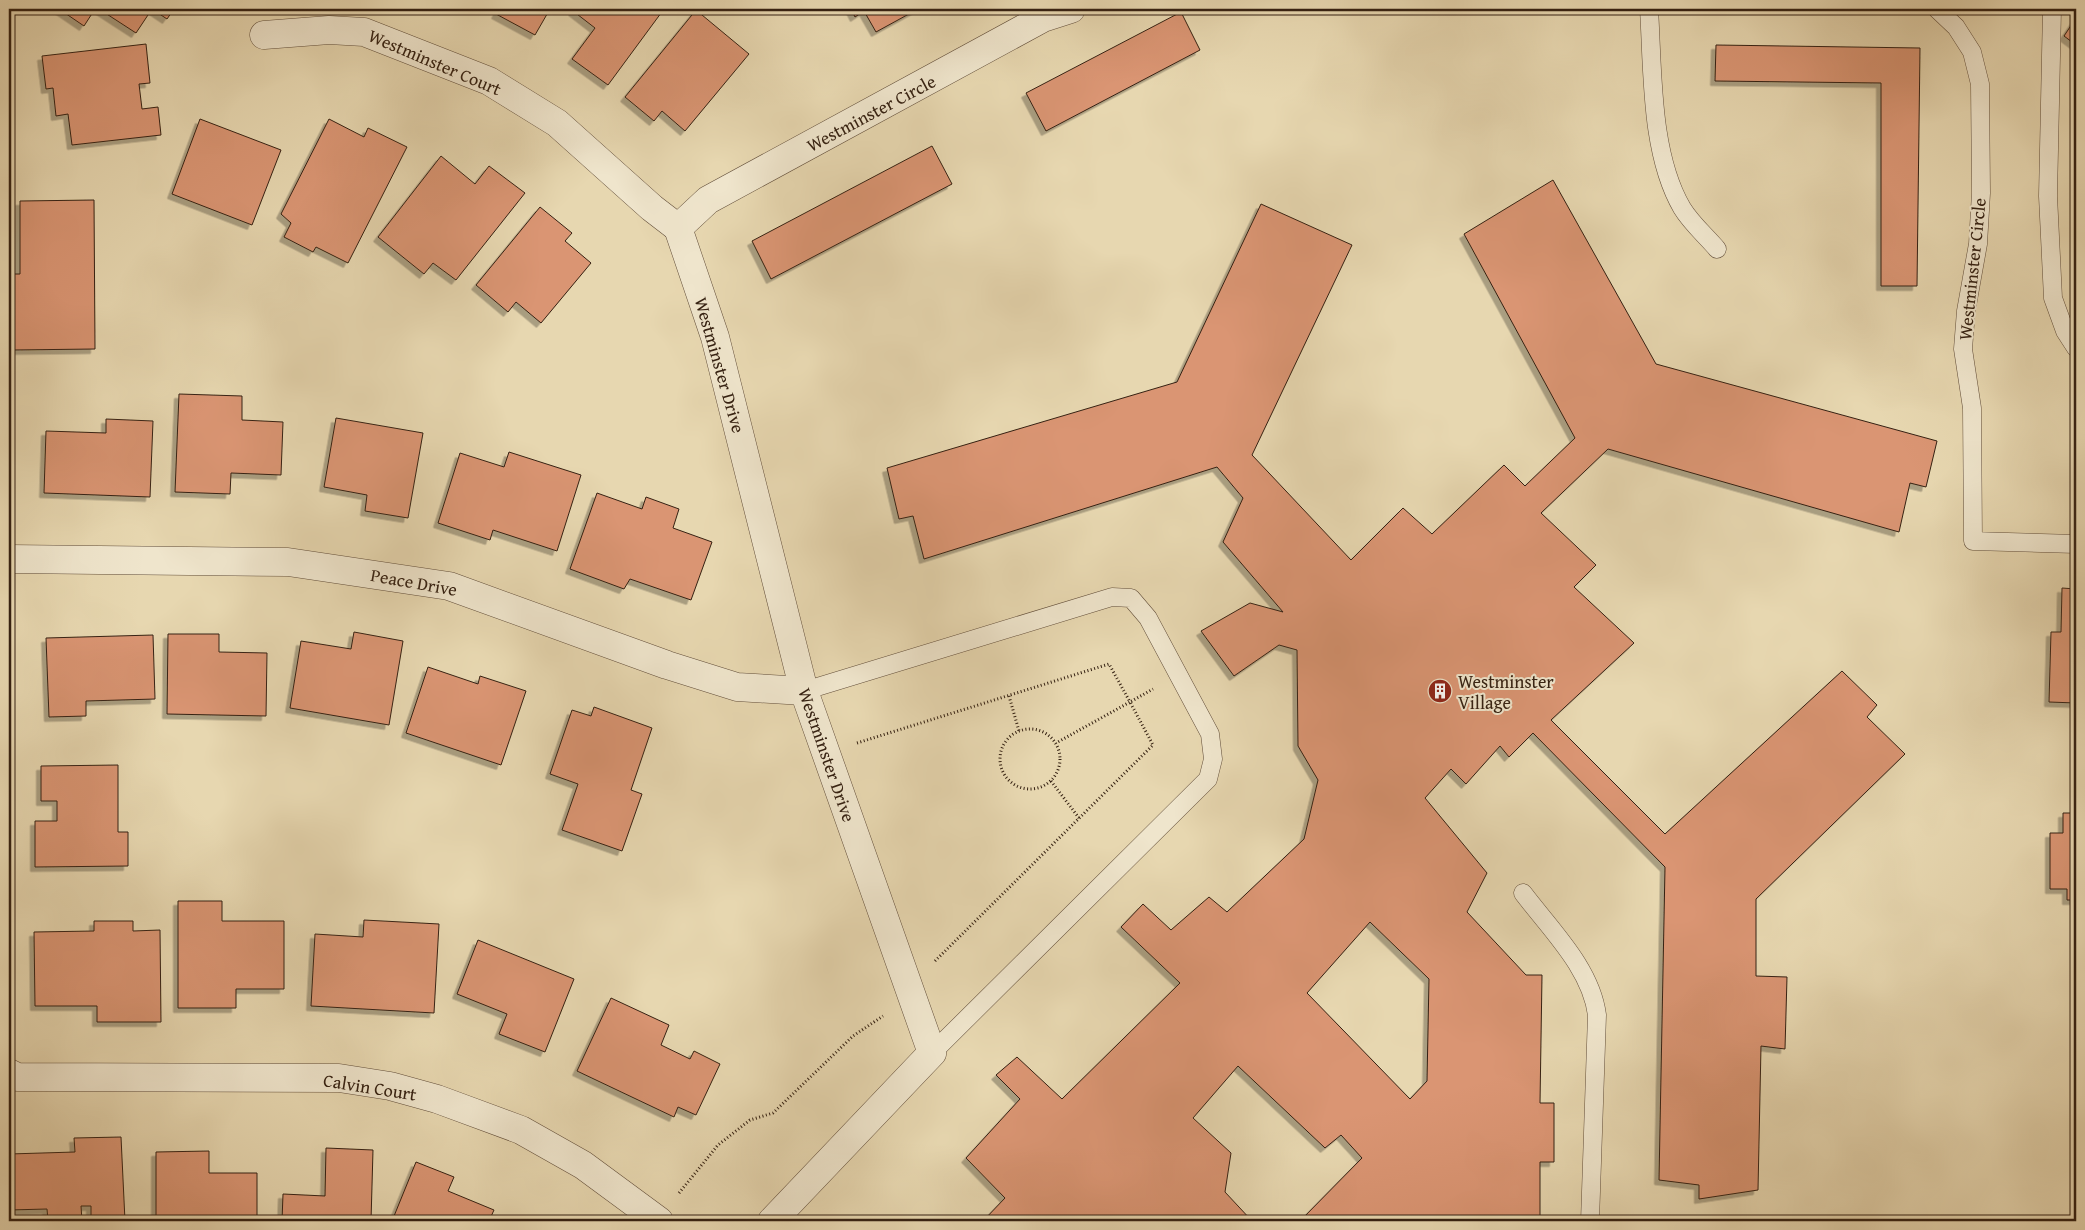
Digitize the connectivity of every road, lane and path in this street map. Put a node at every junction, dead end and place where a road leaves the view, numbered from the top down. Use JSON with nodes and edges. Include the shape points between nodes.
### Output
{"nodes":[{"id":1,"x":1071,"y":9,"type":"edge"},
{"id":2,"x":1649,"y":9,"type":"edge"},
{"id":3,"x":1937,"y":9,"type":"edge"},
{"id":4,"x":2052,"y":9,"type":"edge"},
{"id":5,"x":1041,"y":13,"type":"edge"},
{"id":6,"x":264,"y":35,"type":"dead end"},
{"id":7,"x":678,"y":228,"type":"junction"},
{"id":8,"x":1717,"y":249,"type":"dead end"},
{"id":9,"x":2076,"y":348,"type":"edge"},
{"id":10,"x":2076,"y":544,"type":"edge"},
{"id":11,"x":9,"y":559,"type":"edge"},
{"id":12,"x":1160,"y":685,"type":"dead end"},
{"id":13,"x":804,"y":691,"type":"junction"},
{"id":14,"x":1008,"y":696,"type":"junction"},
{"id":15,"x":1130,"y":702,"type":"junction"},
{"id":16,"x":1019,"y":731,"type":"junction"},
{"id":17,"x":1056,"y":743,"type":"junction"},
{"id":18,"x":854,"y":744,"type":"dead end"},
{"id":19,"x":1050,"y":781,"type":"junction"},
{"id":20,"x":1079,"y":818,"type":"junction"},
{"id":21,"x":1523,"y":893,"type":"dead end"},
{"id":22,"x":929,"y":956,"type":"dead end"},
{"id":23,"x":886,"y":1015,"type":"dead end"},
{"id":24,"x":932,"y":1053,"type":"junction"},
{"id":25,"x":13,"y":1075,"type":"edge"},
{"id":26,"x":679,"y":1194,"type":"dead end"},
{"id":27,"x":658,"y":1221,"type":"edge"},
{"id":28,"x":772,"y":1221,"type":"edge"},
{"id":29,"x":1590,"y":1221,"type":"edge"}],
"edges":[{"from":1,"to":5,"type":"street","name":"Westminster Circle"},
{"from":2,"to":8,"type":"lane","via":[[1655,106],[1666,171],[1682,209]]},
{"from":3,"to":10,"type":"lane","name":"Westminster Circle","via":[[1956,27],[1972,52],[1980,84],[1978,244],[1963,349],[1972,408],[1973,542]]},
{"from":4,"to":9,"type":"lane","via":[[2048,196],[2053,298],[2065,331]]},
{"from":5,"to":7,"type":"street","name":"Westminster Circle","via":[[708,200]]},
{"from":6,"to":7,"type":"street","name":"Westminster Court","via":[[329,30],[364,32],[490,81],[557,123]]},
{"from":7,"to":13,"type":"street","name":"Westminster Drive","via":[[715,336]]},
{"from":11,"to":13,"type":"street","name":"Peace Drive","via":[[288,562],[449,586],[737,687]]},
{"from":12,"to":15,"type":"path"},
{"from":13,"to":24,"type":"street","name":"Westminster Drive"},
{"from":13,"to":24,"type":"lane","via":[[1112,597],[1131,598],[1148,618],[1210,734],[1213,759],[1208,778]]},
{"from":14,"to":15,"type":"path","via":[[1110,664]]},
{"from":14,"to":16,"type":"path"},
{"from":14,"to":18,"type":"path"},
{"from":15,"to":17,"type":"path"},
{"from":15,"to":20,"type":"path","via":[[1153,744]]},
{"from":16,"to":17,"type":"path","via":[[1041,730]]},
{"from":16,"to":19,"type":"path","via":[[1001,748],[1000,767],[1005,776],[1021,788],[1032,790]]},
{"from":17,"to":19,"type":"path","via":[[1060,763]]},
{"from":19,"to":20,"type":"path"},
{"from":20,"to":22,"type":"path","via":[[936,962]]},
{"from":21,"to":29,"type":"lane","via":[[1559,940],[1595,997]]},
{"from":23,"to":26,"type":"path","via":[[853,1036],[773,1113],[750,1120],[718,1145]]},
{"from":24,"to":28,"type":"street"},
{"from":25,"to":27,"type":"street","name":"Calvin Court","via":[[339,1078],[390,1086],[437,1099],[521,1130],[584,1165]]}]}
